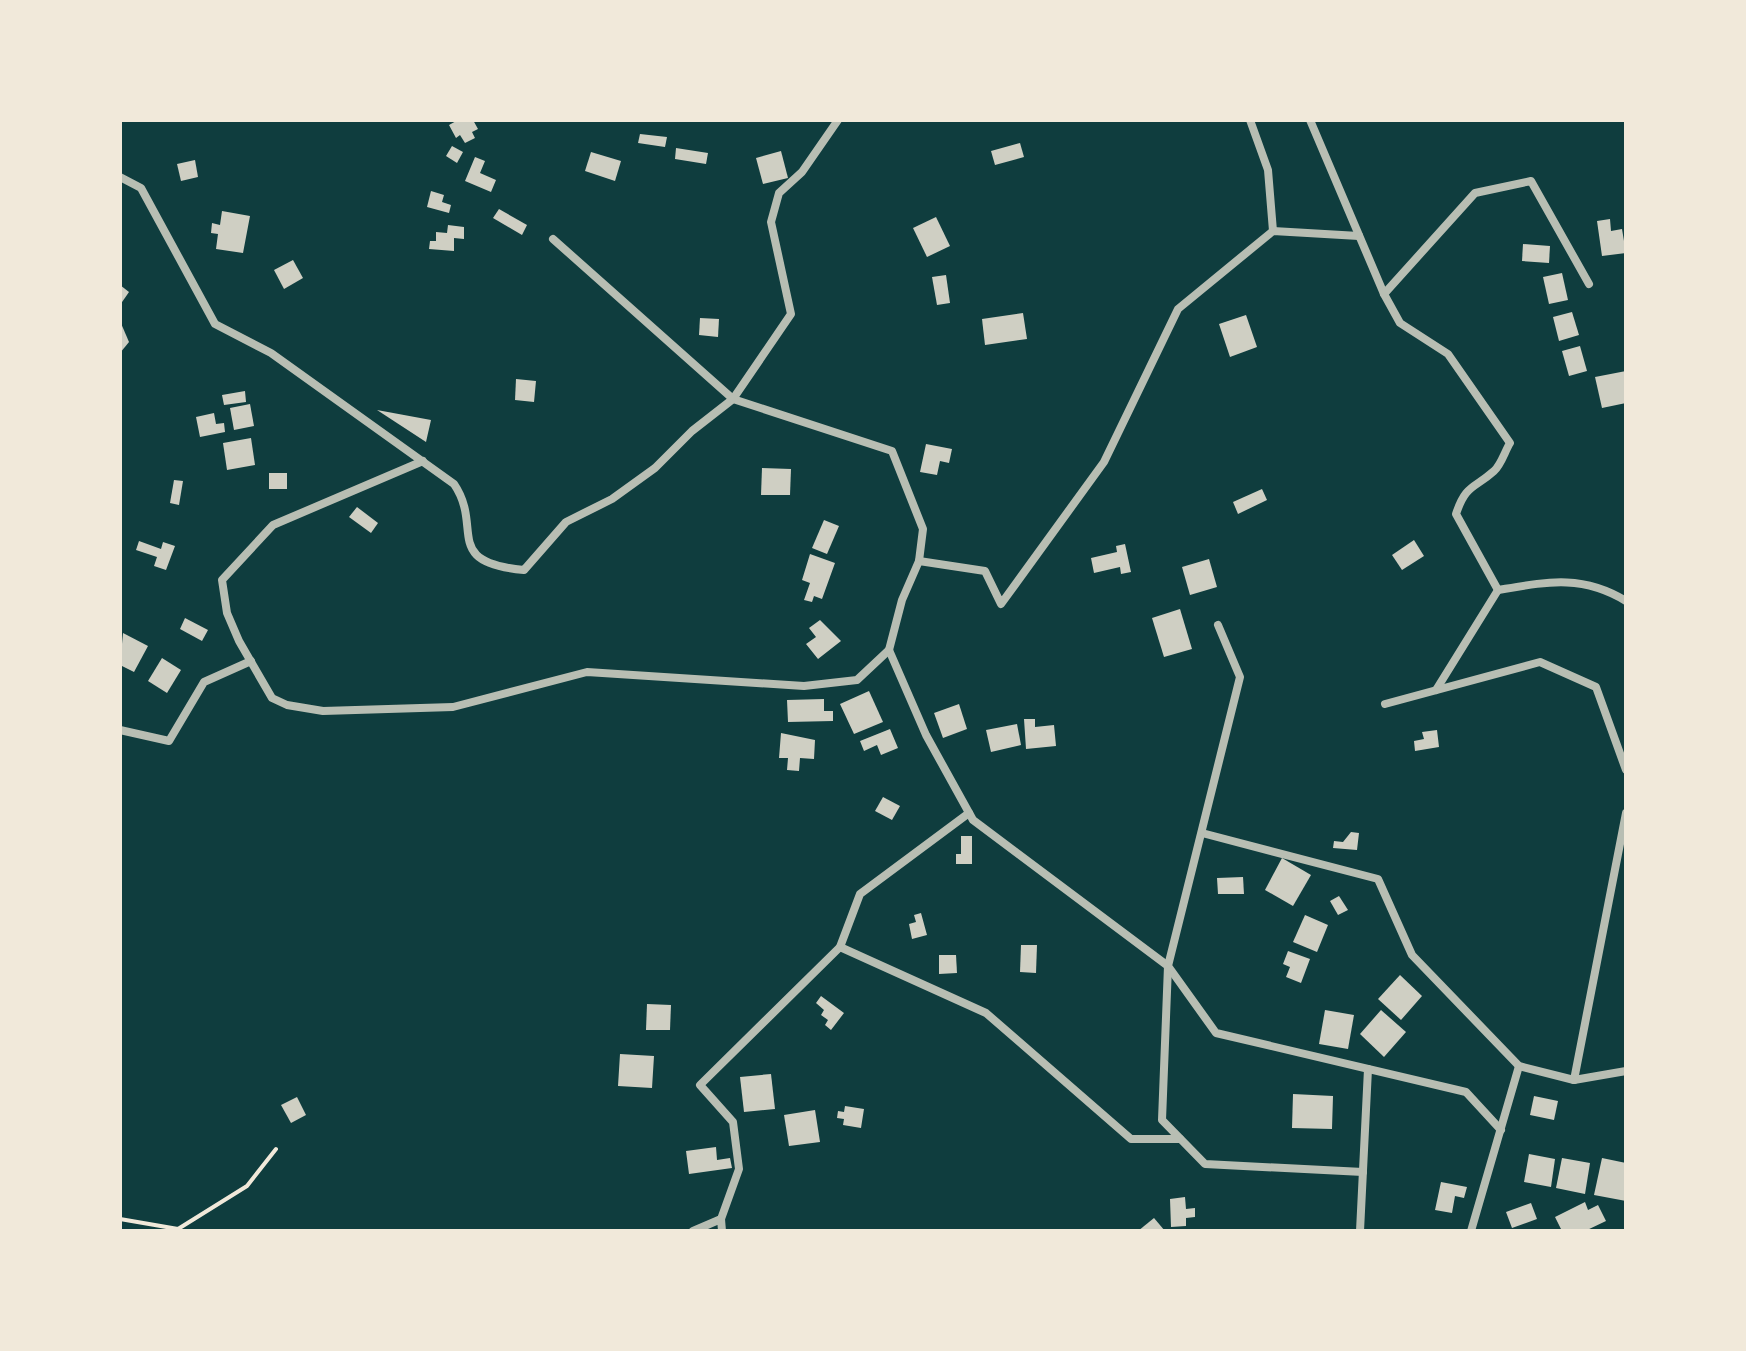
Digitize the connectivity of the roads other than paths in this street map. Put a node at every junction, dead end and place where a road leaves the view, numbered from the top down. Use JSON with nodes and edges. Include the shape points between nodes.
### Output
{"nodes":[{"id":1,"x":838,"y":120,"type":"edge"},
{"id":2,"x":1250,"y":120,"type":"edge"},
{"id":3,"x":1310,"y":120,"type":"edge"},
{"id":4,"x":120,"y":177,"type":"edge"},
{"id":5,"x":1273,"y":231,"type":"junction"},
{"id":6,"x":1359,"y":236,"type":"junction"},
{"id":7,"x":553,"y":239,"type":"dead end"},
{"id":8,"x":1589,"y":284,"type":"dead end"},
{"id":9,"x":1384,"y":294,"type":"junction"},
{"id":10,"x":733,"y":399,"type":"junction"},
{"id":11,"x":423,"y":461,"type":"junction"},
{"id":12,"x":919,"y":561,"type":"junction"},
{"id":13,"x":1498,"y":590,"type":"junction"},
{"id":14,"x":1626,"y":601,"type":"edge"},
{"id":15,"x":1218,"y":625,"type":"dead end"},
{"id":16,"x":889,"y":650,"type":"junction"},
{"id":17,"x":251,"y":661,"type":"junction"},
{"id":18,"x":1436,"y":690,"type":"junction"},
{"id":19,"x":1385,"y":704,"type":"dead end"},
{"id":20,"x":120,"y":730,"type":"edge"},
{"id":21,"x":1626,"y":770,"type":"edge"},
{"id":22,"x":969,"y":813,"type":"junction"},
{"id":23,"x":1626,"y":813,"type":"edge"},
{"id":24,"x":1202,"y":833,"type":"junction"},
{"id":25,"x":840,"y":947,"type":"junction"},
{"id":26,"x":1168,"y":966,"type":"junction"},
{"id":27,"x":1519,"y":1066,"type":"junction"},
{"id":28,"x":1368,"y":1069,"type":"junction"},
{"id":29,"x":1626,"y":1071,"type":"edge"},
{"id":30,"x":1574,"y":1080,"type":"junction"},
{"id":31,"x":1501,"y":1130,"type":"junction"},
{"id":32,"x":1180,"y":1139,"type":"junction"},
{"id":33,"x":1363,"y":1172,"type":"junction"},
{"id":34,"x":721,"y":1219,"type":"junction"},
{"id":35,"x":693,"y":1231,"type":"edge"},
{"id":36,"x":722,"y":1231,"type":"edge"},
{"id":37,"x":1360,"y":1231,"type":"edge"},
{"id":38,"x":1471,"y":1231,"type":"edge"}],
"edges":[{"from":1,"to":10,"type":"street","via":[[802,172],[779,193],[771,222],[791,314]]},
{"from":2,"to":5,"type":"street","via":[[1268,170]]},
{"from":3,"to":6,"type":"street"},
{"from":4,"to":11,"type":"street","via":[[141,188],[215,324],[271,353]]},
{"from":5,"to":6,"type":"street"},
{"from":5,"to":12,"type":"street","via":[[1178,309],[1104,462],[1001,604],[985,571]]},
{"from":6,"to":9,"type":"street"},
{"from":7,"to":10,"type":"street"},
{"from":8,"to":9,"type":"street","via":[[1531,181],[1475,193]]},
{"from":9,"to":13,"type":"street","via":[[1400,323],[1448,354],[1510,443],[1495,470],[1462,498],[1456,514]]},
{"from":10,"to":11,"type":"street","via":[[655,468],[612,499],[566,522],[524,570],[489,564],[476,556],[468,544],[463,496]]},
{"from":10,"to":12,"type":"street","via":[[892,451],[923,529]]},
{"from":11,"to":17,"type":"street","via":[[273,525],[222,580],[227,613]]},
{"from":12,"to":16,"type":"street"},
{"from":13,"to":14,"type":"street","via":[[1559,580],[1607,589]]},
{"from":13,"to":18,"type":"street"},
{"from":15,"to":24,"type":"street","via":[[1240,677]]},
{"from":16,"to":17,"type":"street","via":[[857,680],[804,686],[587,672],[453,707],[378,712],[287,705],[272,698]]},
{"from":16,"to":22,"type":"street","via":[[926,735]]},
{"from":17,"to":20,"type":"street","via":[[204,682],[169,741]]},
{"from":18,"to":19,"type":"street"},
{"from":18,"to":21,"type":"street","via":[[1540,662],[1596,687]]},
{"from":22,"to":25,"type":"street","via":[[860,894]]},
{"from":22,"to":26,"type":"street"},
{"from":23,"to":30,"type":"street"},
{"from":24,"to":26,"type":"street"},
{"from":24,"to":27,"type":"street","via":[[1378,879],[1412,955]]},
{"from":25,"to":32,"type":"street","via":[[986,1013],[1131,1139]]},
{"from":25,"to":34,"type":"street","via":[[700,1085],[733,1122],[739,1169]]},
{"from":26,"to":28,"type":"street","via":[[1216,1033]]},
{"from":26,"to":32,"type":"street","via":[[1162,1120]]},
{"from":27,"to":30,"type":"street"},
{"from":27,"to":31,"type":"street"},
{"from":28,"to":31,"type":"street","via":[[1466,1092]]},
{"from":28,"to":33,"type":"street"},
{"from":29,"to":30,"type":"street"},
{"from":31,"to":38,"type":"street"},
{"from":32,"to":33,"type":"street","via":[[1205,1164]]},
{"from":33,"to":37,"type":"street"},
{"from":34,"to":35,"type":"street"},
{"from":34,"to":36,"type":"street"}]}
